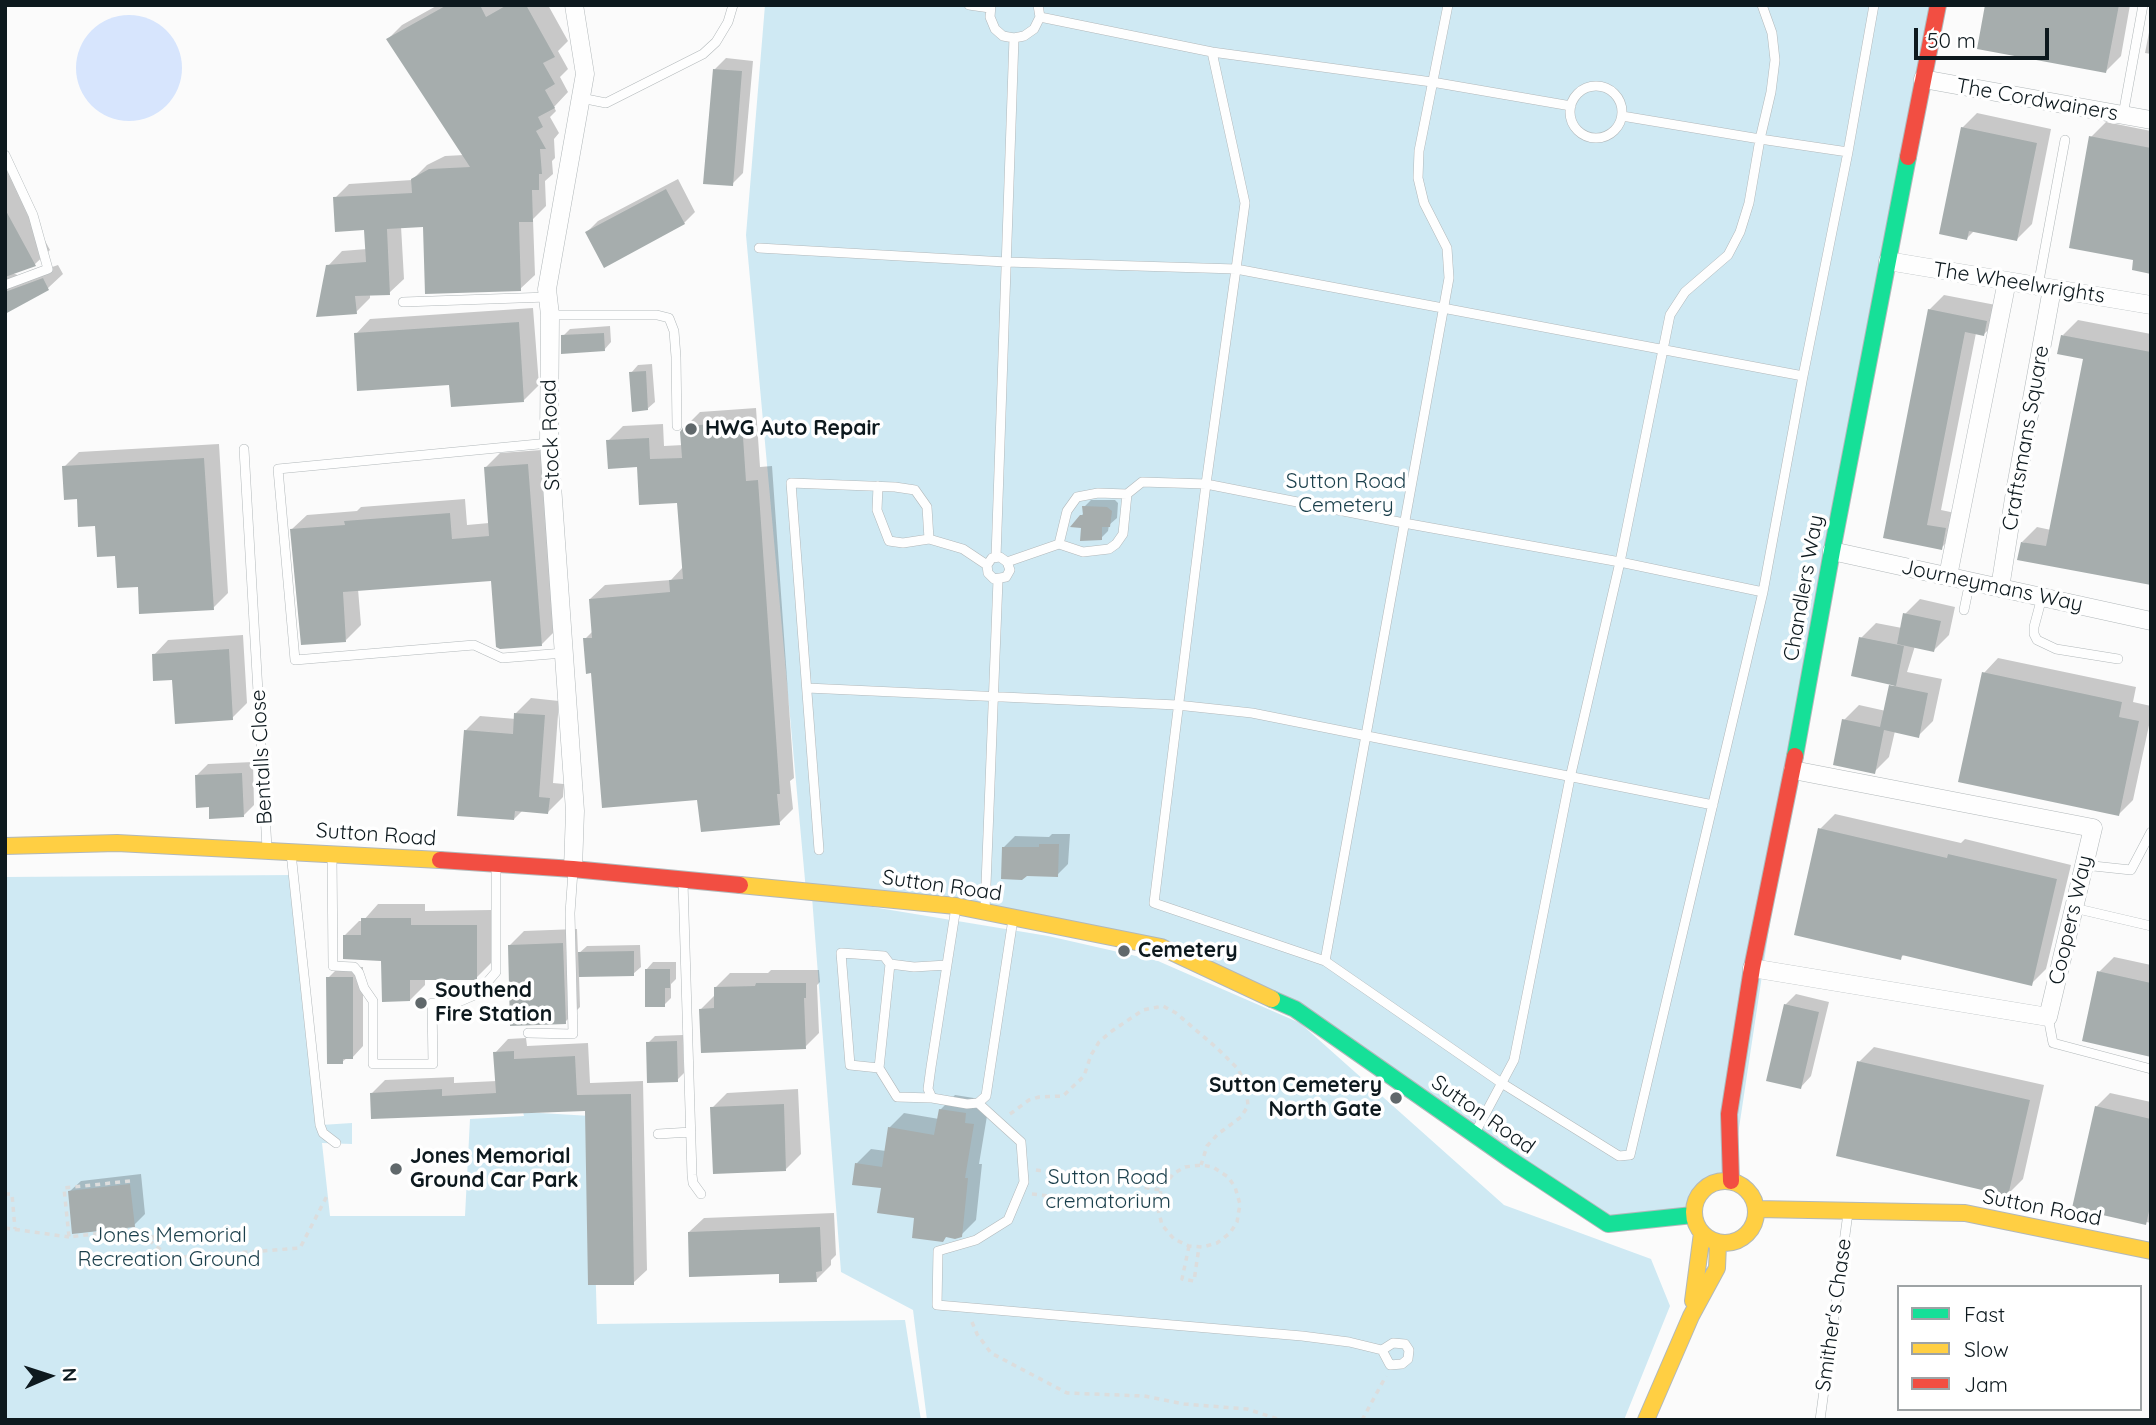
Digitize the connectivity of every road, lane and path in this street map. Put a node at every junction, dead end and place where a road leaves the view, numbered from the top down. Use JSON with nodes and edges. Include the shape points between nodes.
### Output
{"nodes":[{"id":1,"x":574,"y":5,"type":"edge"},
{"id":2,"x":733,"y":5,"type":"edge"},
{"id":3,"x":969,"y":5,"type":"edge"},
{"id":4,"x":1038,"y":5,"type":"edge"},
{"id":5,"x":1448,"y":5,"type":"edge"},
{"id":6,"x":1762,"y":5,"type":"edge"},
{"id":7,"x":1874,"y":5,"type":"edge"},
{"id":8,"x":1938,"y":5,"type":"edge"},
{"id":9,"x":2143,"y":5,"type":"edge"},
{"id":10,"x":990,"y":7,"type":"edge"},
{"id":11,"x":1040,"y":17,"type":"junction"},
{"id":12,"x":1014,"y":38,"type":"junction"},
{"id":13,"x":1212,"y":52,"type":"junction"},
{"id":14,"x":1923,"y":79,"type":"junction"},
{"id":15,"x":1432,"y":82,"type":"junction"},
{"id":16,"x":581,"y":98,"type":"junction"},
{"id":17,"x":1571,"y":106,"type":"junction"},
{"id":18,"x":2123,"y":115,"type":"junction"},
{"id":19,"x":1622,"y":116,"type":"junction"},
{"id":20,"x":2151,"y":120,"type":"edge"},
{"id":21,"x":1760,"y":139,"type":"junction"},
{"id":22,"x":2064,"y":140,"type":"dead end"},
{"id":23,"x":1848,"y":152,"type":"junction"},
{"id":24,"x":5,"y":155,"type":"edge"},
{"id":25,"x":759,"y":248,"type":"dead end"},
{"id":26,"x":1888,"y":261,"type":"junction"},
{"id":27,"x":1006,"y":262,"type":"junction"},
{"id":28,"x":1236,"y":269,"type":"junction"},
{"id":29,"x":2007,"y":281,"type":"junction"},
{"id":30,"x":5,"y":285,"type":"edge"},
{"id":31,"x":2045,"y":287,"type":"junction"},
{"id":32,"x":403,"y":302,"type":"dead end"},
{"id":33,"x":2151,"y":305,"type":"edge"},
{"id":34,"x":549,"y":306,"type":"junction"},
{"id":35,"x":1444,"y":309,"type":"junction"},
{"id":36,"x":1663,"y":351,"type":"junction"},
{"id":37,"x":1803,"y":376,"type":"junction"},
{"id":38,"x":677,"y":426,"type":"dead end"},
{"id":39,"x":549,"y":443,"type":"junction"},
{"id":40,"x":244,"y":449,"type":"dead end"},
{"id":41,"x":1206,"y":484,"type":"junction"},
{"id":42,"x":878,"y":486,"type":"junction"},
{"id":43,"x":1127,"y":494,"type":"junction"},
{"id":44,"x":1404,"y":523,"type":"junction"},
{"id":45,"x":929,"y":539,"type":"junction"},
{"id":46,"x":1059,"y":544,"type":"junction"},
{"id":47,"x":1832,"y":551,"type":"junction"},
{"id":48,"x":996,"y":557,"type":"junction"},
{"id":49,"x":1007,"y":562,"type":"junction"},
{"id":50,"x":1619,"y":562,"type":"junction"},
{"id":51,"x":987,"y":565,"type":"junction"},
{"id":52,"x":1948,"y":576,"type":"junction"},
{"id":53,"x":998,"y":580,"type":"junction"},
{"id":54,"x":1970,"y":581,"type":"junction"},
{"id":55,"x":2000,"y":588,"type":"junction"},
{"id":56,"x":1763,"y":592,"type":"junction"},
{"id":57,"x":2042,"y":597,"type":"junction"},
{"id":58,"x":1964,"y":610,"type":"dead end"},
{"id":59,"x":2151,"y":621,"type":"edge"},
{"id":60,"x":564,"y":653,"type":"junction"},
{"id":61,"x":2118,"y":659,"type":"dead end"},
{"id":62,"x":807,"y":688,"type":"junction"},
{"id":63,"x":993,"y":698,"type":"junction"},
{"id":64,"x":1177,"y":705,"type":"junction"},
{"id":65,"x":1366,"y":737,"type":"junction"},
{"id":66,"x":1793,"y":770,"type":"junction"},
{"id":67,"x":1570,"y":778,"type":"junction"},
{"id":68,"x":1713,"y":805,"type":"junction"},
{"id":69,"x":2151,"y":832,"type":"edge"},
{"id":70,"x":5,"y":846,"type":"edge"},
{"id":71,"x":267,"y":849,"type":"junction"},
{"id":72,"x":819,"y":850,"type":"dead end"},
{"id":73,"x":291,"y":851,"type":"junction"},
{"id":74,"x":332,"y":853,"type":"junction"},
{"id":75,"x":496,"y":864,"type":"junction"},
{"id":76,"x":2084,"y":865,"type":"junction"},
{"id":77,"x":573,"y":869,"type":"junction"},
{"id":78,"x":683,"y":880,"type":"junction"},
{"id":79,"x":957,"y":906,"type":"junction"},
{"id":80,"x":2074,"y":908,"type":"junction"},
{"id":81,"x":985,"y":912,"type":"junction"},
{"id":82,"x":1013,"y":918,"type":"junction"},
{"id":83,"x":2151,"y":926,"type":"edge"},
{"id":84,"x":1325,"y":961,"type":"junction"},
{"id":85,"x":890,"y":964,"type":"junction"},
{"id":86,"x":947,"y":965,"type":"junction"},
{"id":87,"x":1752,"y":968,"type":"junction"},
{"id":88,"x":2048,"y":1017,"type":"junction"},
{"id":89,"x":528,"y":1033,"type":"dead end"},
{"id":90,"x":878,"y":1068,"type":"junction"},
{"id":91,"x":2151,"y":1069,"type":"edge"},
{"id":92,"x":1500,"y":1082,"type":"junction"},
{"id":93,"x":932,"y":1098,"type":"junction"},
{"id":94,"x":978,"y":1104,"type":"junction"},
{"id":95,"x":1010,"y":1114,"type":"dead end"},
{"id":96,"x":691,"y":1132,"type":"junction"},
{"id":97,"x":658,"y":1134,"type":"dead end"},
{"id":98,"x":1474,"y":1134,"type":"junction"},
{"id":99,"x":336,"y":1143,"type":"dead end"},
{"id":100,"x":1200,"y":1165,"type":"junction"},
{"id":101,"x":1030,"y":1169,"type":"dead end"},
{"id":102,"x":130,"y":1181,"type":"dead end"},
{"id":103,"x":1731,"y":1181,"type":"junction"},
{"id":104,"x":1161,"y":1190,"type":"junction"},
{"id":105,"x":1027,"y":1193,"type":"dead end"},
{"id":106,"x":5,"y":1194,"type":"edge"},
{"id":107,"x":328,"y":1194,"type":"dead end"},
{"id":108,"x":701,"y":1195,"type":"dead end"},
{"id":109,"x":1158,"y":1209,"type":"junction"},
{"id":110,"x":1757,"y":1209,"type":"junction"},
{"id":111,"x":1848,"y":1211,"type":"junction"},
{"id":112,"x":1693,"y":1214,"type":"junction"},
{"id":113,"x":5,"y":1228,"type":"edge"},
{"id":114,"x":15,"y":1229,"type":"junction"},
{"id":115,"x":1702,"y":1233,"type":"junction"},
{"id":116,"x":152,"y":1236,"type":"dead end"},
{"id":117,"x":69,"y":1237,"type":"junction"},
{"id":118,"x":153,"y":1243,"type":"junction"},
{"id":119,"x":1718,"y":1244,"type":"junction"},
{"id":120,"x":1189,"y":1245,"type":"junction"},
{"id":121,"x":1199,"y":1247,"type":"junction"},
{"id":122,"x":2151,"y":1251,"type":"edge"},
{"id":123,"x":1691,"y":1316,"type":"junction"},
{"id":124,"x":972,"y":1322,"type":"dead end"},
{"id":125,"x":1382,"y":1350,"type":"junction"},
{"id":126,"x":1390,"y":1365,"type":"junction"},
{"id":127,"x":1280,"y":1420,"type":"edge"},
{"id":128,"x":1362,"y":1420,"type":"edge"},
{"id":129,"x":1646,"y":1420,"type":"edge"},
{"id":130,"x":1820,"y":1420,"type":"edge"}],
"edges":[{"from":1,"to":16,"type":"street","name":"Stock Road","via":[[585,74]]},
{"from":2,"to":16,"type":"lane","via":[[716,42],[703,54],[606,103]]},
{"from":3,"to":10,"type":"lane"},
{"from":4,"to":11,"type":"lane"},
{"from":5,"to":15,"type":"lane"},
{"from":6,"to":21,"type":"lane","via":[[1775,60]]},
{"from":7,"to":23,"type":"lane"},
{"from":8,"to":14,"type":"street","name":"Chandlers Way"},
{"from":9,"to":18,"type":"lane"},
{"from":10,"to":12,"type":"lane","via":[[995,29]]},
{"from":11,"to":12,"type":"lane","via":[[1034,29]]},
{"from":11,"to":13,"type":"lane"},
{"from":12,"to":27,"type":"lane"},
{"from":13,"to":15,"type":"lane"},
{"from":13,"to":28,"type":"lane","via":[[1245,203]]},
{"from":14,"to":18,"type":"street","name":"The Cordwainers"},
{"from":14,"to":26,"type":"street","name":"Chandlers Way"},
{"from":15,"to":17,"type":"lane"},
{"from":15,"to":35,"type":"lane","via":[[1418,178],[1424,203],[1447,248]]},
{"from":16,"to":34,"type":"street","name":"Stock Road","via":[[547,289]]},
{"from":17,"to":19,"type":"lane","via":[[1584,89],[1599,86],[1618,98]]},
{"from":17,"to":19,"type":"lane","via":[[1573,124],[1588,137],[1609,135]]},
{"from":18,"to":20,"type":"street","name":"The Cordwainers"},
{"from":19,"to":21,"type":"lane"},
{"from":21,"to":23,"type":"lane"},
{"from":21,"to":36,"type":"lane","via":[[1740,232],[1728,256],[1685,292],[1670,314]]},
{"from":22,"to":31,"type":"lane"},
{"from":23,"to":37,"type":"lane"},
{"from":24,"to":30,"type":"lane","via":[[33,215],[48,269]]},
{"from":25,"to":27,"type":"lane"},
{"from":26,"to":29,"type":"street","name":"The Wheelwrights"},
{"from":26,"to":47,"type":"street","name":"Chandlers Way"},
{"from":27,"to":28,"type":"lane"},
{"from":27,"to":48,"type":"lane"},
{"from":28,"to":35,"type":"lane"},
{"from":28,"to":41,"type":"lane"},
{"from":29,"to":31,"type":"street","name":"The Wheelwrights"},
{"from":29,"to":52,"type":"street"},
{"from":31,"to":33,"type":"street","name":"The Wheelwrights"},
{"from":31,"to":55,"type":"street","name":"Craftsmans Square"},
{"from":32,"to":34,"type":"lane"},
{"from":34,"to":38,"type":"lane","via":[[669,318],[676,357]]},
{"from":34,"to":39,"type":"street","name":"Stock Road"},
{"from":35,"to":36,"type":"lane"},
{"from":35,"to":44,"type":"lane"},
{"from":36,"to":37,"type":"lane"},
{"from":36,"to":50,"type":"lane"},
{"from":37,"to":56,"type":"lane"},
{"from":39,"to":60,"type":"street","name":"Stock Road"},
{"from":39,"to":60,"type":"lane","via":[[278,468],[295,660],[474,645],[502,658]]},
{"from":40,"to":71,"type":"lane","name":"Bentalls Close"},
{"from":41,"to":43,"type":"lane","via":[[1142,482]]},
{"from":41,"to":44,"type":"lane"},
{"from":41,"to":64,"type":"lane"},
{"from":42,"to":45,"type":"lane","via":[[915,490],[927,507]]},
{"from":42,"to":45,"type":"lane","via":[[877,510],[889,541],[902,544]]},
{"from":42,"to":62,"type":"lane","via":[[791,483]]},
{"from":43,"to":46,"type":"lane","via":[[1077,497],[1067,511]]},
{"from":43,"to":46,"type":"lane","via":[[1123,534],[1116,544],[1083,552]]},
{"from":44,"to":50,"type":"lane"},
{"from":44,"to":65,"type":"lane"},
{"from":45,"to":51,"type":"lane","via":[[963,549]]},
{"from":46,"to":49,"type":"lane"},
{"from":47,"to":52,"type":"street","name":"Journeymans Way"},
{"from":47,"to":66,"type":"street","name":"Chandlers Way"},
{"from":48,"to":49,"type":"lane"},
{"from":48,"to":51,"type":"lane"},
{"from":49,"to":53,"type":"lane","via":[[1008,574]]},
{"from":50,"to":56,"type":"lane"},
{"from":50,"to":67,"type":"lane"},
{"from":51,"to":53,"type":"lane","via":[[990,576]]},
{"from":52,"to":54,"type":"street","name":"Journeymans Way"},
{"from":53,"to":63,"type":"lane"},
{"from":54,"to":55,"type":"street","name":"Journeymans Way"},
{"from":54,"to":58,"type":"lane"},
{"from":55,"to":57,"type":"street","name":"Journeymans Way"},
{"from":56,"to":68,"type":"lane"},
{"from":57,"to":59,"type":"street","name":"Journeymans Way"},
{"from":57,"to":61,"type":"lane","via":[[2034,634],[2042,644]]},
{"from":60,"to":77,"type":"street","name":"Stock Road","via":[[575,811]]},
{"from":62,"to":63,"type":"lane"},
{"from":62,"to":72,"type":"lane"},
{"from":63,"to":64,"type":"lane"},
{"from":63,"to":81,"type":"lane"},
{"from":64,"to":65,"type":"lane","via":[[1252,713]]},
{"from":64,"to":84,"type":"lane","via":[[1154,903]]},
{"from":65,"to":67,"type":"lane"},
{"from":65,"to":84,"type":"lane"},
{"from":66,"to":76,"type":"street","name":"Coopers Way","via":[[2093,828]]},
{"from":66,"to":87,"type":"street","name":"Chandlers Way"},
{"from":67,"to":68,"type":"lane"},
{"from":67,"to":92,"type":"lane","via":[[1514,1060]]},
{"from":68,"to":92,"type":"lane","via":[[1630,1155],[1619,1156]]},
{"from":69,"to":76,"type":"lane","via":[[2131,870]]},
{"from":70,"to":71,"type":"street","name":"Sutton Road","via":[[117,843]]},
{"from":71,"to":73,"type":"street","name":"Sutton Road"},
{"from":73,"to":74,"type":"street","name":"Sutton Road"},
{"from":73,"to":99,"type":"lane","via":[[320,1125]]},
{"from":74,"to":75,"type":"street","name":"Sutton Road"},
{"from":74,"to":75,"type":"lane","via":[[333,966],[354,967],[373,1001],[373,1064],[433,1064],[432,1003],[456,1003],[477,994],[496,972]]},
{"from":75,"to":77,"type":"street","name":"Sutton Road"},
{"from":76,"to":80,"type":"street","name":"Coopers Way"},
{"from":77,"to":78,"type":"street","name":"Sutton Road"},
{"from":77,"to":89,"type":"lane","via":[[573,1034]]},
{"from":78,"to":79,"type":"street","name":"Sutton Road"},
{"from":78,"to":96,"type":"lane"},
{"from":79,"to":81,"type":"street","name":"Sutton Road"},
{"from":79,"to":86,"type":"lane"},
{"from":80,"to":83,"type":"lane"},
{"from":80,"to":88,"type":"street","name":"Coopers Way"},
{"from":81,"to":82,"type":"street","name":"Sutton Road"},
{"from":82,"to":94,"type":"lane","via":[[990,1078],[986,1096]]},
{"from":82,"to":98,"type":"street","name":"Sutton Road","via":[[1161,947],[1283,1003]]},
{"from":84,"to":92,"type":"lane"},
{"from":85,"to":86,"type":"lane"},
{"from":85,"to":90,"type":"lane"},
{"from":85,"to":90,"type":"lane","via":[[884,956],[841,953],[850,1065]]},
{"from":86,"to":93,"type":"lane","via":[[928,1089]]},
{"from":87,"to":88,"type":"street"},
{"from":87,"to":103,"type":"street","name":"Chandlers Way","via":[[1728,1114]]},
{"from":88,"to":91,"type":"lane","via":[[2053,1043]]},
{"from":90,"to":93,"type":"lane","via":[[897,1097]]},
{"from":92,"to":98,"type":"lane"},
{"from":93,"to":94,"type":"lane"},
{"from":94,"to":125,"type":"lane","via":[[1021,1142],[1024,1182],[1008,1220],[976,1240],[937,1251],[937,1305],[1302,1336]]},
{"from":95,"to":100,"type":"path","via":[[1029,1100],[1063,1096],[1084,1076],[1099,1042],[1143,1010],[1163,1006],[1217,1048],[1238,1069],[1246,1085],[1248,1106],[1207,1146]]},
{"from":96,"to":97,"type":"lane"},
{"from":96,"to":108,"type":"lane","via":[[693,1183]]},
{"from":98,"to":112,"type":"street","name":"Sutton Road","via":[[1608,1224]]},
{"from":100,"to":104,"type":"path","via":[[1180,1169]]},
{"from":100,"to":121,"type":"path","via":[[1228,1177],[1236,1186],[1240,1204],[1230,1233],[1217,1243]]},
{"from":101,"to":104,"type":"path"},
{"from":102,"to":117,"type":"path","via":[[64,1188]]},
{"from":103,"to":110,"type":"street","via":[[1746,1188]]},
{"from":103,"to":112,"type":"street","via":[[1712,1183],[1697,1196]]},
{"from":104,"to":109,"type":"path"},
{"from":105,"to":109,"type":"path"},
{"from":106,"to":114,"type":"path","via":[[12,1194]]},
{"from":107,"to":118,"type":"path","via":[[300,1248],[171,1258]]},
{"from":109,"to":120,"type":"path","via":[[1166,1231]]},
{"from":110,"to":111,"type":"street","name":"Sutton Road"},
{"from":110,"to":119,"type":"street","via":[[1752,1230],[1737,1242]]},
{"from":111,"to":122,"type":"street","name":"Sutton Road","via":[[1965,1213]]},
{"from":111,"to":130,"type":"lane","name":"Smither's Chase"},
{"from":112,"to":115,"type":"street"},
{"from":113,"to":114,"type":"path"},
{"from":114,"to":117,"type":"path"},
{"from":115,"to":119,"type":"street"},
{"from":115,"to":123,"type":"street"},
{"from":116,"to":118,"type":"path"},
{"from":117,"to":118,"type":"path","via":[[135,1229]]},
{"from":119,"to":123,"type":"street","via":[[1717,1268]]},
{"from":120,"to":121,"type":"path"},
{"from":120,"to":121,"type":"path","via":[[1182,1279],[1194,1281]]},
{"from":123,"to":129,"type":"street"},
{"from":124,"to":127,"type":"path","via":[[991,1353],[1068,1393],[1144,1396],[1247,1409]]},
{"from":125,"to":126,"type":"lane"},
{"from":125,"to":126,"type":"lane","via":[[1393,1343],[1405,1344],[1409,1350],[1402,1364]]},
{"from":126,"to":128,"type":"path"}]}
